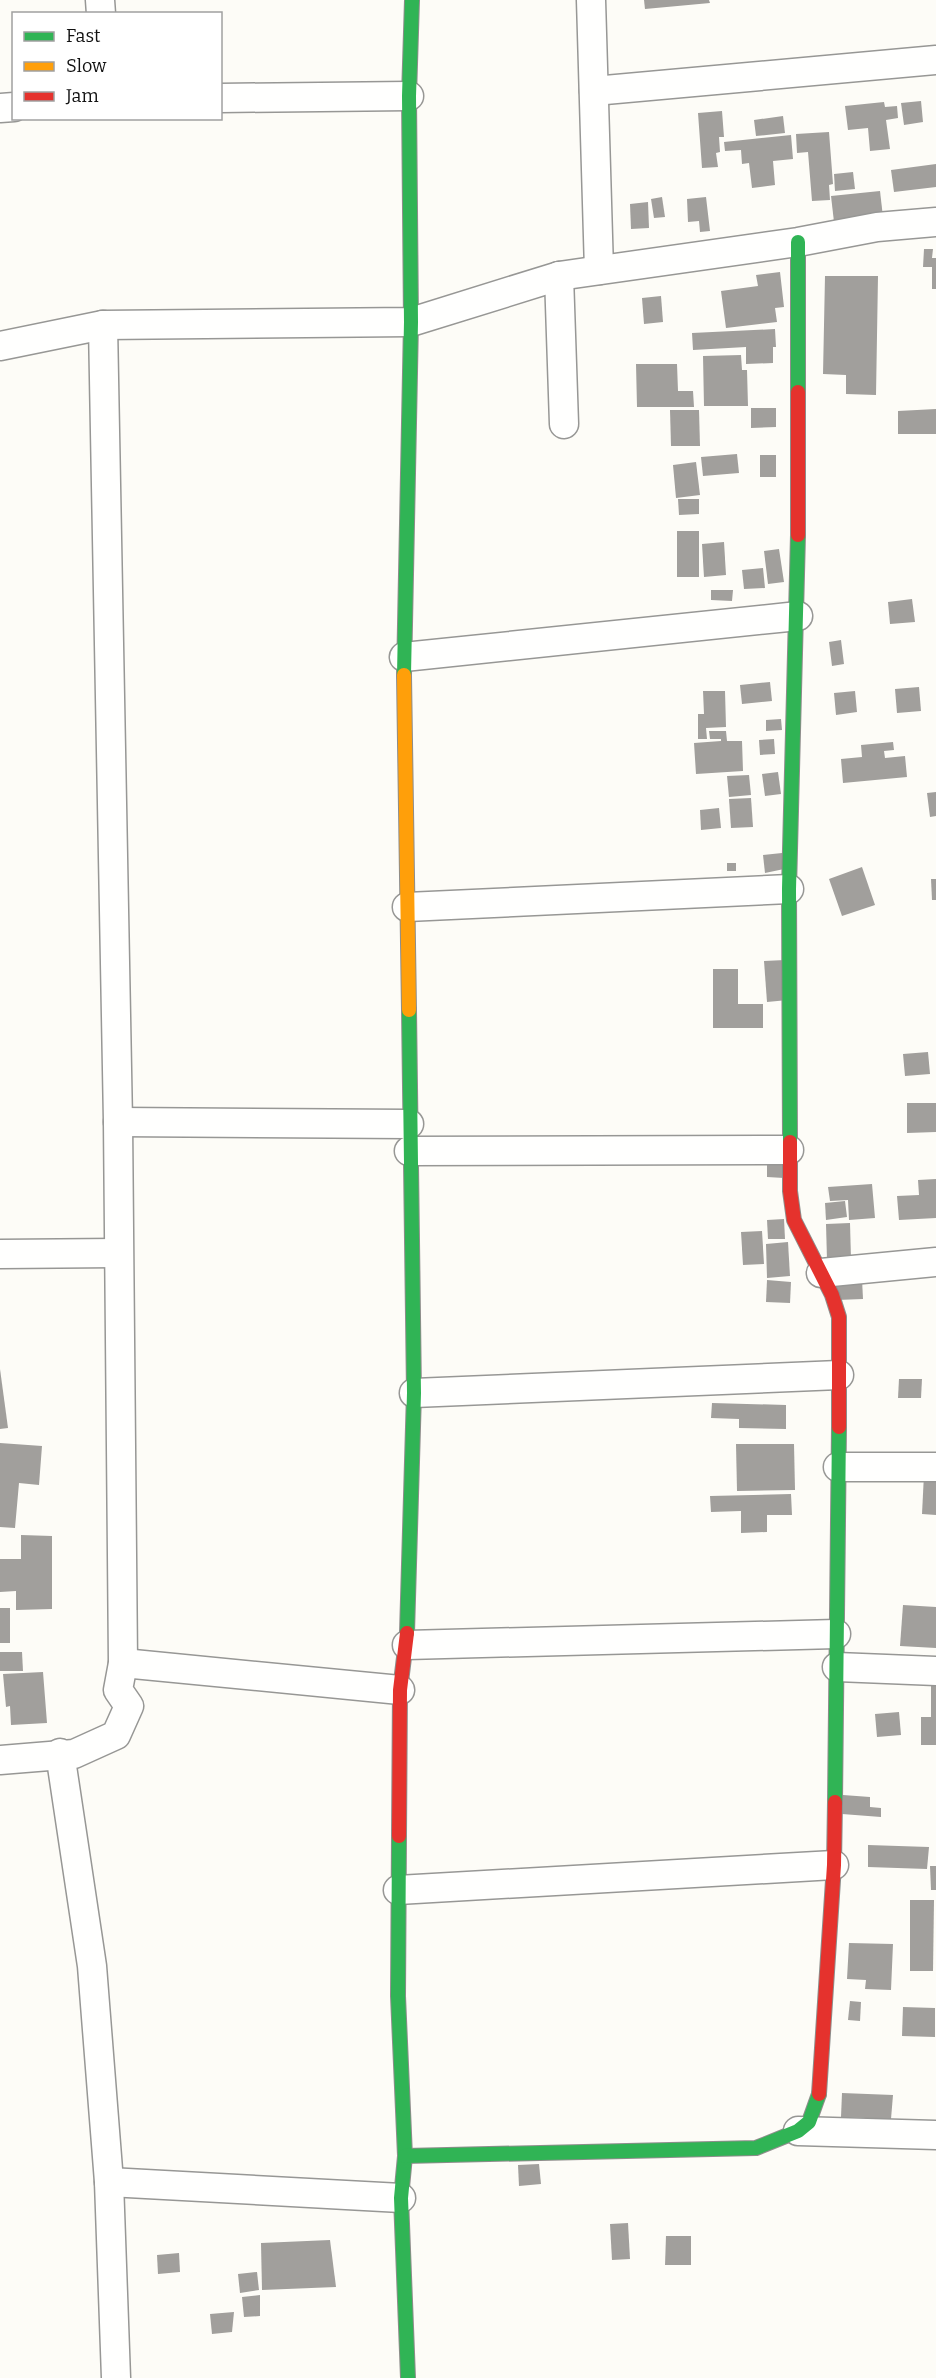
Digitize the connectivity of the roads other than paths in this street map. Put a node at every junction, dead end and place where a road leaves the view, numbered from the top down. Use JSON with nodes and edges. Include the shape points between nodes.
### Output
{"nodes":[{"id":1,"x":412,"y":0,"type":"edge"},
{"id":2,"x":591,"y":0,"type":"edge"},
{"id":3,"x":936,"y":60,"type":"edge"},
{"id":4,"x":594,"y":92,"type":"junction"},
{"id":5,"x":409,"y":96,"type":"junction"},
{"id":6,"x":222,"y":98,"type":"edge"},
{"id":7,"x":936,"y":222,"type":"edge"},
{"id":8,"x":798,"y":242,"type":"junction"},
{"id":9,"x":599,"y":270,"type":"junction"},
{"id":10,"x":559,"y":276,"type":"junction"},
{"id":11,"x":411,"y":322,"type":"junction"},
{"id":12,"x":103,"y":325,"type":"junction"},
{"id":13,"x":0,"y":346,"type":"edge"},
{"id":14,"x":564,"y":424,"type":"dead end"},
{"id":15,"x":798,"y":616,"type":"junction"},
{"id":16,"x":404,"y":657,"type":"junction"},
{"id":17,"x":789,"y":889,"type":"junction"},
{"id":18,"x":407,"y":907,"type":"junction"},
{"id":19,"x":118,"y":1122,"type":"junction"},
{"id":20,"x":409,"y":1137,"type":"junction"},
{"id":21,"x":789,"y":1150,"type":"junction"},
{"id":22,"x":118,"y":1253,"type":"junction"},
{"id":23,"x":0,"y":1254,"type":"edge"},
{"id":24,"x":936,"y":1262,"type":"edge"},
{"id":25,"x":821,"y":1273,"type":"junction"},
{"id":26,"x":839,"y":1375,"type":"junction"},
{"id":27,"x":414,"y":1393,"type":"junction"},
{"id":28,"x":838,"y":1467,"type":"junction"},
{"id":29,"x":936,"y":1467,"type":"edge"},
{"id":30,"x":836,"y":1634,"type":"junction"},
{"id":31,"x":406,"y":1645,"type":"junction"},
{"id":32,"x":123,"y":1663,"type":"junction"},
{"id":33,"x":837,"y":1667,"type":"junction"},
{"id":34,"x":936,"y":1671,"type":"edge"},
{"id":35,"x":400,"y":1690,"type":"junction"},
{"id":36,"x":60,"y":1753,"type":"junction"},
{"id":37,"x":0,"y":1760,"type":"edge"},
{"id":38,"x":834,"y":1865,"type":"junction"},
{"id":39,"x":398,"y":1890,"type":"junction"},
{"id":40,"x":798,"y":2131,"type":"junction"},
{"id":41,"x":936,"y":2135,"type":"edge"},
{"id":42,"x":405,"y":2156,"type":"junction"},
{"id":43,"x":109,"y":2182,"type":"junction"},
{"id":44,"x":401,"y":2199,"type":"junction"},
{"id":45,"x":116,"y":2378,"type":"edge"},
{"id":46,"x":408,"y":2378,"type":"edge"}],
"edges":[{"from":1,"to":5,"type":"street"},
{"from":2,"to":4,"type":"street"},
{"from":3,"to":4,"type":"street"},
{"from":4,"to":9,"type":"street"},
{"from":5,"to":6,"type":"street"},
{"from":5,"to":11,"type":"street"},
{"from":7,"to":8,"type":"street","via":[[877,227]]},
{"from":8,"to":9,"type":"street"},
{"from":8,"to":15,"type":"street"},
{"from":9,"to":10,"type":"street"},
{"from":10,"to":11,"type":"street"},
{"from":10,"to":14,"type":"street"},
{"from":11,"to":12,"type":"street"},
{"from":11,"to":16,"type":"street"},
{"from":12,"to":13,"type":"street"},
{"from":12,"to":19,"type":"street"},
{"from":15,"to":16,"type":"street"},
{"from":15,"to":17,"type":"street"},
{"from":16,"to":18,"type":"street"},
{"from":17,"to":18,"type":"street"},
{"from":17,"to":21,"type":"street"},
{"from":18,"to":20,"type":"street"},
{"from":19,"to":20,"type":"street"},
{"from":19,"to":22,"type":"street"},
{"from":20,"to":21,"type":"street"},
{"from":20,"to":27,"type":"street"},
{"from":21,"to":25,"type":"street","via":[[794,1220]]},
{"from":22,"to":23,"type":"street"},
{"from":22,"to":32,"type":"street"},
{"from":24,"to":25,"type":"street"},
{"from":25,"to":26,"type":"street","via":[[838,1317]]},
{"from":26,"to":27,"type":"street"},
{"from":26,"to":28,"type":"street"},
{"from":27,"to":31,"type":"street"},
{"from":28,"to":29,"type":"street"},
{"from":28,"to":30,"type":"street"},
{"from":30,"to":31,"type":"street"},
{"from":30,"to":33,"type":"street"},
{"from":31,"to":35,"type":"street"},
{"from":32,"to":35,"type":"street"},
{"from":32,"to":36,"type":"street","via":[[118,1690],[129,1706],[116,1735],[75,1754]]},
{"from":33,"to":34,"type":"street"},
{"from":33,"to":38,"type":"street"},
{"from":35,"to":39,"type":"street"},
{"from":36,"to":37,"type":"street","via":[[45,1758]]},
{"from":36,"to":43,"type":"street","via":[[92,1966]]},
{"from":38,"to":39,"type":"street"},
{"from":38,"to":40,"type":"street","via":[[819,2094],[809,2122]]},
{"from":39,"to":42,"type":"street"},
{"from":40,"to":41,"type":"street"},
{"from":40,"to":42,"type":"street","via":[[756,2148]]},
{"from":42,"to":44,"type":"street"},
{"from":43,"to":44,"type":"street"},
{"from":43,"to":45,"type":"street"},
{"from":44,"to":46,"type":"street"}]}
